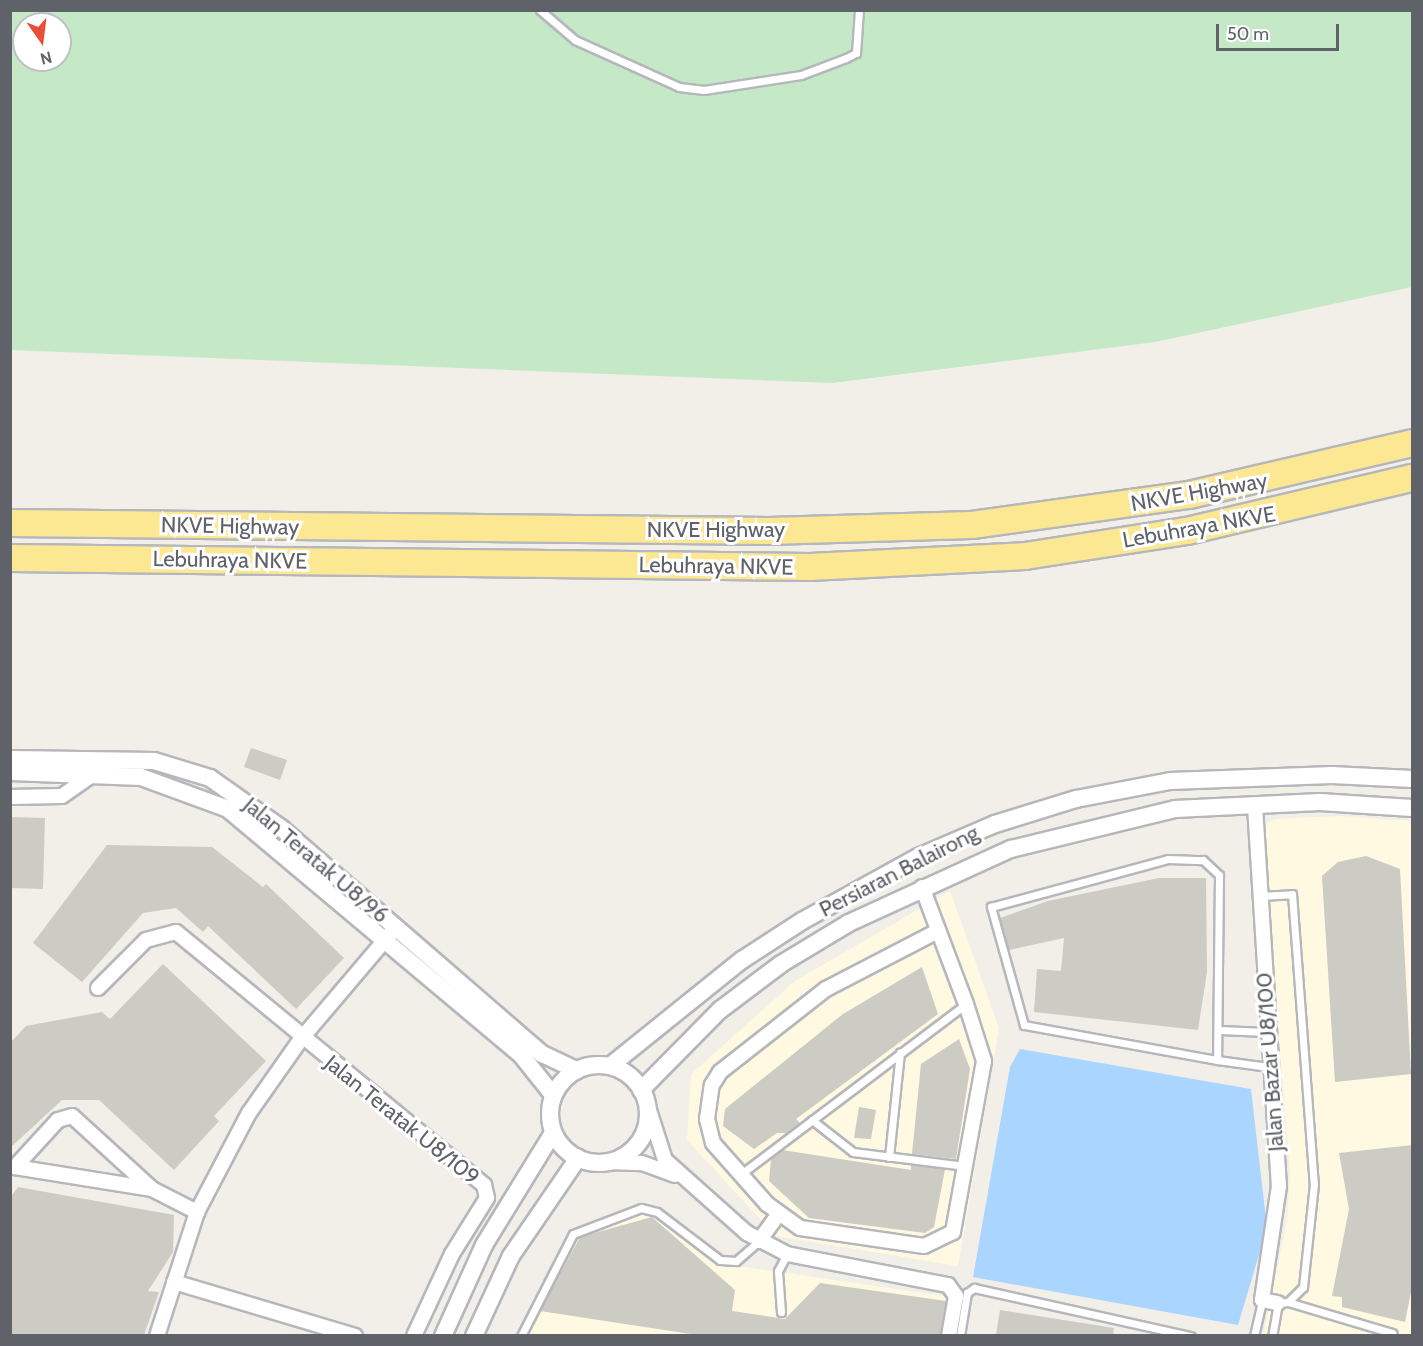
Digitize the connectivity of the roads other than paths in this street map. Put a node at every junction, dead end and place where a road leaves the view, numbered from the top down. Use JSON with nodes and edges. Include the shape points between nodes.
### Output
{"nodes":[{"id":1,"x":540,"y":10,"type":"edge"},
{"id":2,"x":859,"y":10,"type":"edge"},
{"id":3,"x":1413,"y":443,"type":"edge"},
{"id":4,"x":1413,"y":478,"type":"edge"},
{"id":5,"x":10,"y":523,"type":"edge"},
{"id":6,"x":10,"y":558,"type":"edge"},
{"id":7,"x":10,"y":759,"type":"edge"},
{"id":8,"x":10,"y":772,"type":"edge"},
{"id":9,"x":95,"y":773,"type":"junction"},
{"id":10,"x":1413,"y":779,"type":"edge"},
{"id":11,"x":10,"y":797,"type":"edge"},
{"id":12,"x":1254,"y":806,"type":"junction"},
{"id":13,"x":1413,"y":808,"type":"edge"},
{"id":14,"x":922,"y":887,"type":"junction"},
{"id":15,"x":1259,"y":896,"type":"junction"},
{"id":16,"x":938,"y":931,"type":"junction"},
{"id":17,"x":391,"y":933,"type":"junction"},
{"id":18,"x":98,"y":988,"type":"dead end"},
{"id":19,"x":966,"y":1004,"type":"junction"},
{"id":20,"x":1219,"y":1029,"type":"junction"},
{"id":21,"x":1267,"y":1032,"type":"junction"},
{"id":22,"x":301,"y":1039,"type":"junction"},
{"id":23,"x":900,"y":1053,"type":"junction"},
{"id":24,"x":1217,"y":1060,"type":"junction"},
{"id":25,"x":610,"y":1066,"type":"junction"},
{"id":26,"x":1269,"y":1067,"type":"junction"},
{"id":27,"x":576,"y":1070,"type":"junction"},
{"id":28,"x":553,"y":1095,"type":"junction"},
{"id":29,"x":644,"y":1097,"type":"junction"},
{"id":30,"x":812,"y":1120,"type":"junction"},
{"id":31,"x":553,"y":1133,"type":"junction"},
{"id":32,"x":889,"y":1156,"type":"junction"},
{"id":33,"x":578,"y":1158,"type":"junction"},
{"id":34,"x":608,"y":1162,"type":"junction"},
{"id":35,"x":965,"y":1166,"type":"junction"},
{"id":36,"x":13,"y":1170,"type":"edge"},
{"id":37,"x":741,"y":1174,"type":"junction"},
{"id":38,"x":682,"y":1179,"type":"junction"},
{"id":39,"x":152,"y":1190,"type":"junction"},
{"id":40,"x":197,"y":1212,"type":"junction"},
{"id":41,"x":778,"y":1215,"type":"junction"},
{"id":42,"x":759,"y":1241,"type":"junction"},
{"id":43,"x":787,"y":1254,"type":"junction"},
{"id":44,"x":174,"y":1282,"type":"junction"},
{"id":45,"x":1262,"y":1300,"type":"junction"},
{"id":46,"x":1283,"y":1303,"type":"junction"},
{"id":47,"x":781,"y":1312,"type":"dead end"},
{"id":48,"x":1392,"y":1333,"type":"dead end"},
{"id":49,"x":157,"y":1335,"type":"edge"},
{"id":50,"x":355,"y":1335,"type":"edge"},
{"id":51,"x":414,"y":1335,"type":"edge"},
{"id":52,"x":443,"y":1335,"type":"edge"},
{"id":53,"x":474,"y":1335,"type":"edge"},
{"id":54,"x":520,"y":1335,"type":"edge"},
{"id":55,"x":949,"y":1335,"type":"edge"},
{"id":56,"x":960,"y":1335,"type":"edge"},
{"id":57,"x":1191,"y":1335,"type":"edge"},
{"id":58,"x":1254,"y":1335,"type":"edge"},
{"id":59,"x":1272,"y":1335,"type":"edge"}],
"edges":[{"from":1,"to":2,"type":"lane","via":[[575,40],[679,87],[704,90],[801,75],[856,53],[860,39]]},
{"from":3,"to":5,"type":"highway","name":"NKVE Highway","via":[[1189,495],[972,525],[758,531]]},
{"from":4,"to":6,"type":"highway","name":"Lebuhraya NKVE","via":[[1220,525],[1025,556],[810,567]]},
{"from":7,"to":17,"type":"street","name":"Jalan Teratak U8/96","via":[[154,761],[210,778],[281,828]]},
{"from":8,"to":9,"type":"street","name":"Jalan Teratak U8/96"},
{"from":9,"to":11,"type":"street","via":[[62,796]]},
{"from":9,"to":17,"type":"street","name":"Jalan Teratak U8/96","via":[[164,782],[228,809]]},
{"from":10,"to":25,"type":"street","name":"Persiaran Balairong","via":[[1332,775],[1170,781],[1076,800],[995,824],[918,857],[802,921],[742,960]]},
{"from":12,"to":13,"type":"street","name":"Persiaran Balairong","via":[[1362,802]]},
{"from":12,"to":14,"type":"street","name":"Persiaran Balairong","via":[[1142,813],[1061,833]]},
{"from":12,"to":15,"type":"street","name":"Jalan Bazar U8/100"},
{"from":14,"to":16,"type":"street"},
{"from":14,"to":29,"type":"street","name":"Persiaran Balairong","via":[[781,964],[720,1011]]},
{"from":15,"to":21,"type":"street","name":"Jalan Bazar U8/100"},
{"from":15,"to":46,"type":"lane","via":[[1292,894],[1314,1210],[1303,1287]]},
{"from":16,"to":19,"type":"street"},
{"from":16,"to":37,"type":"street","via":[[826,989],[720,1072],[708,1099],[708,1133]]},
{"from":17,"to":22,"type":"street"},
{"from":17,"to":27,"type":"street","name":"Jalan Teratak U8/96","via":[[542,1054]]},
{"from":17,"to":28,"type":"street","name":"Jalan Teratak U8/96","via":[[522,1056]]},
{"from":18,"to":22,"type":"street","name":"Jalan Teratak U8/109","via":[[146,940],[176,932]]},
{"from":19,"to":23,"type":"lane"},
{"from":19,"to":35,"type":"street","via":[[984,1061]]},
{"from":20,"to":21,"type":"lane"},
{"from":20,"to":24,"type":"lane"},
{"from":20,"to":24,"type":"lane","via":[[1220,883],[1210,863],[1168,859],[991,906],[1024,1025]]},
{"from":21,"to":26,"type":"street","name":"Jalan Bazar U8/100"},
{"from":22,"to":40,"type":"street","via":[[249,1113]]},
{"from":22,"to":51,"type":"street","name":"Jalan Teratak U8/109","via":[[484,1185],[487,1198],[452,1254]]},
{"from":23,"to":30,"type":"lane"},
{"from":23,"to":32,"type":"lane"},
{"from":24,"to":26,"type":"lane"},
{"from":25,"to":27,"type":"street"},
{"from":25,"to":29,"type":"street"},
{"from":26,"to":45,"type":"street","name":"Jalan Bazar U8/100","via":[[1279,1186]]},
{"from":27,"to":28,"type":"street"},
{"from":28,"to":31,"type":"street"},
{"from":29,"to":34,"type":"street","via":[[639,1141]]},
{"from":29,"to":38,"type":"street","via":[[665,1160]]},
{"from":30,"to":32,"type":"lane","via":[[845,1149]]},
{"from":30,"to":37,"type":"lane"},
{"from":31,"to":33,"type":"street"},
{"from":31,"to":52,"type":"street","via":[[484,1245]]},
{"from":32,"to":35,"type":"lane"},
{"from":33,"to":34,"type":"street"},
{"from":33,"to":53,"type":"street","via":[[511,1256]]},
{"from":34,"to":38,"type":"street","via":[[660,1167]]},
{"from":35,"to":41,"type":"street","via":[[953,1232],[935,1243],[914,1246],[815,1232]]},
{"from":36,"to":39,"type":"street"},
{"from":36,"to":39,"type":"street","via":[[58,1120],[72,1116]]},
{"from":37,"to":41,"type":"street"},
{"from":38,"to":42,"type":"street"},
{"from":39,"to":40,"type":"street"},
{"from":40,"to":44,"type":"street"},
{"from":41,"to":42,"type":"street"},
{"from":42,"to":43,"type":"street"},
{"from":42,"to":54,"type":"lane","via":[[736,1261],[720,1260],[657,1212],[641,1208],[573,1234]]},
{"from":43,"to":47,"type":"lane","via":[[778,1271]]},
{"from":43,"to":55,"type":"street","via":[[948,1285],[956,1296]]},
{"from":44,"to":49,"type":"street"},
{"from":44,"to":50,"type":"street"},
{"from":45,"to":46,"type":"street"},
{"from":45,"to":58,"type":"lane"},
{"from":46,"to":48,"type":"lane"},
{"from":46,"to":59,"type":"lane"},
{"from":56,"to":57,"type":"lane","via":[[967,1293],[974,1288]]}]}
